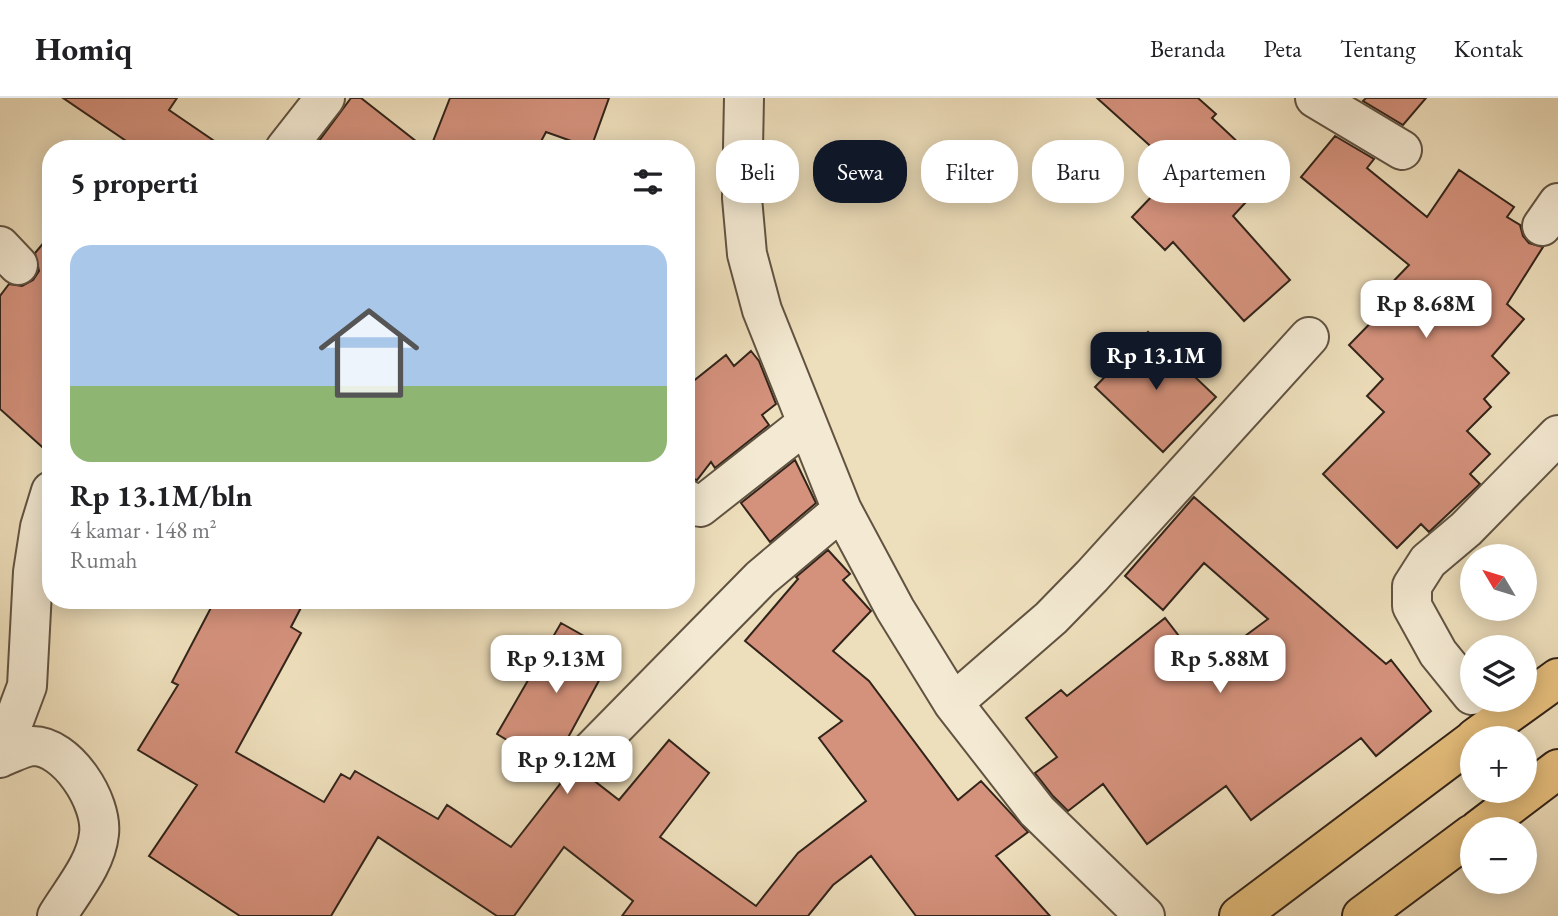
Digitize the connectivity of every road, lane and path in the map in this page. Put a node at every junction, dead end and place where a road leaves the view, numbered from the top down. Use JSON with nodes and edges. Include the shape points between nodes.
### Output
{"nodes":[{"id":1,"x":325,"y":98,"type":"edge"},
{"id":2,"x":1315,"y":98,"type":"edge"},
{"id":3,"x":738,"y":100,"type":"edge"},
{"id":4,"x":292,"y":140,"type":"edge"},
{"id":5,"x":1402,"y":150,"type":"dead end"},
{"id":6,"x":1309,"y":337,"type":"dead end"},
{"id":7,"x":807,"y":423,"type":"junction"},
{"id":8,"x":1558,"y":435,"type":"edge"},
{"id":9,"x":695,"y":504,"type":"edge"},
{"id":10,"x":842,"y":510,"type":"junction"},
{"id":11,"x":42,"y":520,"type":"edge"},
{"id":12,"x":1558,"y":678,"type":"edge"},
{"id":13,"x":953,"y":703,"type":"junction"},
{"id":14,"x":1478,"y":719,"type":"edge"},
{"id":15,"x":587,"y":755,"type":"dead end"},
{"id":16,"x":1,"y":758,"type":"edge"},
{"id":17,"x":1558,"y":769,"type":"edge"},
{"id":18,"x":1495,"y":817,"type":"edge"},
{"id":19,"x":1460,"y":843,"type":"edge"},
{"id":20,"x":57,"y":916,"type":"edge"},
{"id":21,"x":1144,"y":916,"type":"edge"},
{"id":22,"x":1239,"y":916,"type":"edge"},
{"id":23,"x":1362,"y":916,"type":"edge"}],
"edges":[{"from":1,"to":4,"type":"street"},
{"from":2,"to":5,"type":"street"},
{"from":3,"to":7,"type":"street","via":[[747,254],[762,310]]},
{"from":6,"to":13,"type":"street","via":[[1092,576]]},
{"from":7,"to":9,"type":"street","via":[[700,507]]},
{"from":7,"to":10,"type":"street"},
{"from":8,"to":14,"type":"street","via":[[1428,561],[1412,586],[1412,607]]},
{"from":10,"to":13,"type":"street"},
{"from":10,"to":15,"type":"street","via":[[761,578]]},
{"from":11,"to":16,"type":"street","via":[[33,572],[27,686]]},
{"from":12,"to":14,"type":"highway"},
{"from":13,"to":21,"type":"street","via":[[1037,811]]},
{"from":14,"to":22,"type":"highway"},
{"from":16,"to":20,"type":"street","via":[[32,746],[51,752],[73,768],[98,813],[99,834],[91,860]]},
{"from":17,"to":18,"type":"highway"},
{"from":19,"to":23,"type":"highway"}]}
